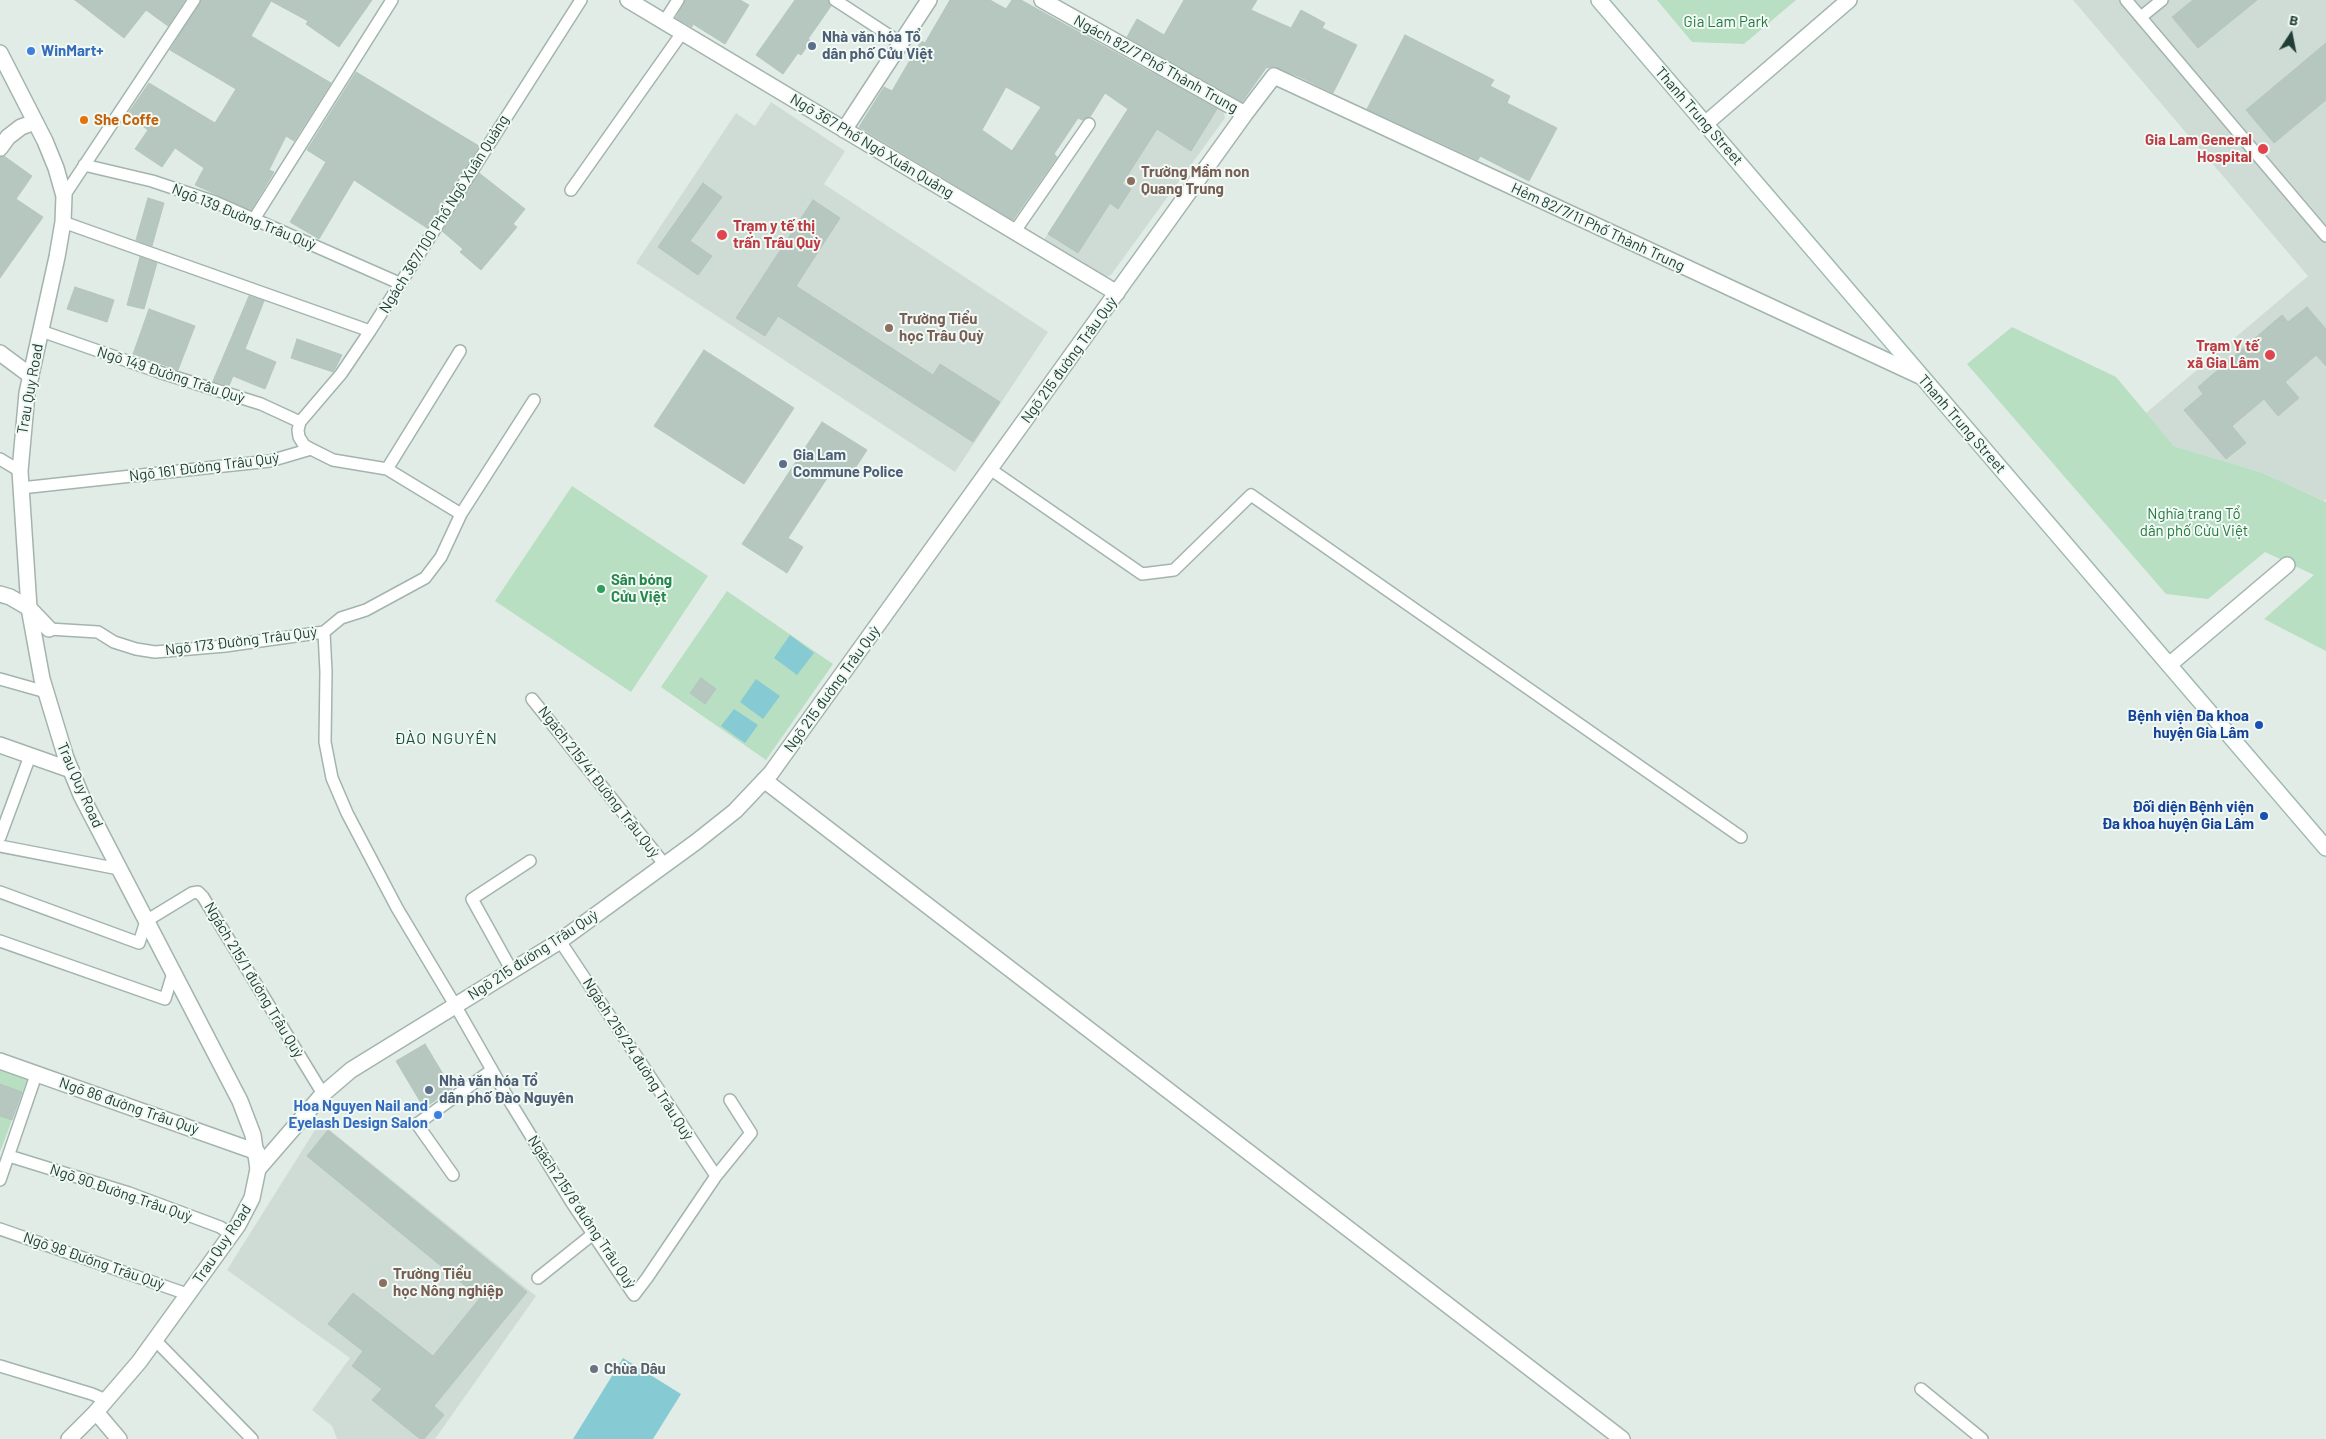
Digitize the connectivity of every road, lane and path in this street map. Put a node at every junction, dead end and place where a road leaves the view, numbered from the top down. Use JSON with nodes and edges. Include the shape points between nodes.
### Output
{"nodes":[{"id":1,"x":194,"y":0,"type":"edge"},
{"id":2,"x":392,"y":0,"type":"edge"},
{"id":3,"x":581,"y":0,"type":"edge"},
{"id":4,"x":628,"y":0,"type":"edge"},
{"id":5,"x":678,"y":0,"type":"edge"},
{"id":6,"x":834,"y":0,"type":"edge"},
{"id":7,"x":929,"y":0,"type":"edge"},
{"id":8,"x":1042,"y":0,"type":"edge"},
{"id":9,"x":1599,"y":0,"type":"edge"},
{"id":10,"x":1849,"y":0,"type":"edge"},
{"id":11,"x":2126,"y":0,"type":"edge"},
{"id":12,"x":2162,"y":0,"type":"edge"},
{"id":13,"x":2141,"y":18,"type":"junction"},
{"id":14,"x":664,"y":22,"type":"junction"},
{"id":15,"x":682,"y":33,"type":"junction"},
{"id":16,"x":901,"y":43,"type":"junction"},
{"id":17,"x":0,"y":53,"type":"edge"},
{"id":18,"x":1274,"y":76,"type":"joint"},
{"id":19,"x":1245,"y":114,"type":"junction"},
{"id":20,"x":35,"y":122,"type":"junction"},
{"id":21,"x":1089,"y":124,"type":"dead end"},
{"id":22,"x":1705,"y":124,"type":"junction"},
{"id":23,"x":844,"y":130,"type":"junction"},
{"id":24,"x":0,"y":148,"type":"edge"},
{"id":25,"x":84,"y":165,"type":"junction"},
{"id":26,"x":571,"y":190,"type":"dead end"},
{"id":27,"x":64,"y":196,"type":"junction"},
{"id":28,"x":254,"y":219,"type":"junction"},
{"id":29,"x":63,"y":222,"type":"junction"},
{"id":30,"x":1015,"y":232,"type":"junction"},
{"id":31,"x":2326,"y":236,"type":"edge"},
{"id":32,"x":399,"y":282,"type":"junction"},
{"id":33,"x":1117,"y":293,"type":"junction"},
{"id":34,"x":40,"y":331,"type":"junction"},
{"id":35,"x":370,"y":331,"type":"junction"},
{"id":36,"x":460,"y":351,"type":"dead end"},
{"id":37,"x":0,"y":352,"type":"edge"},
{"id":38,"x":31,"y":376,"type":"junction"},
{"id":39,"x":1922,"y":377,"type":"junction"},
{"id":40,"x":534,"y":400,"type":"dead end"},
{"id":41,"x":300,"y":422,"type":"junction"},
{"id":42,"x":311,"y":449,"type":"junction"},
{"id":43,"x":0,"y":459,"type":"edge"},
{"id":44,"x":387,"y":469,"type":"junction"},
{"id":45,"x":990,"y":469,"type":"junction"},
{"id":46,"x":20,"y":471,"type":"junction"},
{"id":47,"x":21,"y":488,"type":"junction"},
{"id":48,"x":461,"y":514,"type":"junction"},
{"id":49,"x":2287,"y":565,"type":"dead end"},
{"id":50,"x":0,"y":594,"type":"edge"},
{"id":51,"x":29,"y":608,"type":"junction"},
{"id":52,"x":49,"y":629,"type":"joint"},
{"id":53,"x":324,"y":632,"type":"junction"},
{"id":54,"x":2169,"y":665,"type":"junction"},
{"id":55,"x":0,"y":679,"type":"edge"},
{"id":56,"x":46,"y":692,"type":"junction"},
{"id":57,"x":532,"y":698,"type":"dead end"},
{"id":58,"x":0,"y":746,"type":"edge"},
{"id":59,"x":30,"y":756,"type":"junction"},
{"id":60,"x":71,"y":770,"type":"junction"},
{"id":61,"x":764,"y":780,"type":"junction"},
{"id":62,"x":0,"y":837,"type":"edge"},
{"id":63,"x":1741,"y":837,"type":"dead end"},
{"id":64,"x":0,"y":846,"type":"edge"},
{"id":65,"x":2326,"y":848,"type":"edge"},
{"id":66,"x":530,"y":861,"type":"dead end"},
{"id":67,"x":665,"y":866,"type":"junction"},
{"id":68,"x":119,"y":869,"type":"junction"},
{"id":69,"x":0,"y":892,"type":"edge"},
{"id":70,"x":146,"y":921,"type":"junction"},
{"id":71,"x":0,"y":941,"type":"edge"},
{"id":72,"x":560,"y":941,"type":"junction"},
{"id":73,"x":512,"y":970,"type":"junction"},
{"id":74,"x":173,"y":973,"type":"junction"},
{"id":75,"x":456,"y":1005,"type":"junction"},
{"id":76,"x":0,"y":1061,"type":"edge"},
{"id":77,"x":492,"y":1070,"type":"junction"},
{"id":78,"x":36,"y":1075,"type":"junction"},
{"id":79,"x":323,"y":1094,"type":"junction"},
{"id":80,"x":730,"y":1100,"type":"dead end"},
{"id":81,"x":257,"y":1152,"type":"junction"},
{"id":82,"x":9,"y":1156,"type":"junction"},
{"id":83,"x":258,"y":1169,"type":"junction"},
{"id":84,"x":454,"y":1175,"type":"dead end"},
{"id":85,"x":716,"y":1176,"type":"junction"},
{"id":86,"x":0,"y":1180,"type":"edge"},
{"id":87,"x":0,"y":1229,"type":"edge"},
{"id":88,"x":231,"y":1234,"type":"junction"},
{"id":89,"x":593,"y":1234,"type":"junction"},
{"id":90,"x":538,"y":1278,"type":"dead end"},
{"id":91,"x":187,"y":1294,"type":"junction"},
{"id":92,"x":155,"y":1340,"type":"junction"},
{"id":93,"x":0,"y":1366,"type":"edge"},
{"id":94,"x":1921,"y":1389,"type":"dead end"},
{"id":95,"x":106,"y":1400,"type":"junction"},
{"id":96,"x":96,"y":1412,"type":"junction"},
{"id":97,"x":69,"y":1439,"type":"edge"},
{"id":98,"x":119,"y":1439,"type":"edge"},
{"id":99,"x":252,"y":1439,"type":"edge"},
{"id":100,"x":1622,"y":1439,"type":"edge"},
{"id":101,"x":1982,"y":1439,"type":"edge"}],
"edges":[{"from":1,"to":25,"type":"lane"},
{"from":2,"to":28,"type":"lane"},
{"from":3,"to":32,"type":"lane","name":"Ngách 367/100 Phố Ngô Xuân Quảng"},
{"from":4,"to":14,"type":"street","name":"Ngõ 367 Phố Ngô Xuân Quảng"},
{"from":5,"to":14,"type":"lane"},
{"from":6,"to":16,"type":"lane"},
{"from":7,"to":16,"type":"street"},
{"from":8,"to":19,"type":"street","name":"Ngách 82/7 Phố Thành Trung"},
{"from":9,"to":22,"type":"street","name":"Thanh Trung Street"},
{"from":10,"to":22,"type":"street"},
{"from":11,"to":13,"type":"lane"},
{"from":12,"to":13,"type":"lane"},
{"from":13,"to":31,"type":"lane"},
{"from":14,"to":15,"type":"street","name":"Ngõ 367 Phố Ngô Xuân Quảng"},
{"from":15,"to":23,"type":"street","name":"Ngõ 367 Phố Ngô Xuân Quảng"},
{"from":15,"to":26,"type":"lane"},
{"from":16,"to":23,"type":"street"},
{"from":17,"to":20,"type":"street","name":"Trau Quy Road"},
{"from":18,"to":19,"type":"street","name":"Ngõ 215 đường Trâu Quỳ"},
{"from":18,"to":39,"type":"street","name":"Hẻm 82/7/11 Phố Thành Trung"},
{"from":19,"to":33,"type":"street","name":"Ngõ 215 đường Trâu Quỳ"},
{"from":20,"to":24,"type":"street","via":[[21,127]]},
{"from":20,"to":27,"type":"street","name":"Trau Quy Road","via":[[56,168]]},
{"from":21,"to":30,"type":"lane"},
{"from":22,"to":39,"type":"street","name":"Thanh Trung Street"},
{"from":23,"to":30,"type":"street","name":"Ngõ 367 Phố Ngô Xuân Quảng"},
{"from":25,"to":27,"type":"lane"},
{"from":25,"to":28,"type":"lane","name":"Ngõ 139 Đường Trâu Quỳ","via":[[152,181]]},
{"from":27,"to":29,"type":"street","name":"Trau Quy Road"},
{"from":28,"to":32,"type":"lane","name":"Ngõ 139 Đường Trâu Quỳ"},
{"from":29,"to":34,"type":"street","name":"Trau Quy Road"},
{"from":29,"to":35,"type":"lane"},
{"from":30,"to":33,"type":"street","name":"Ngõ 367 Phố Ngô Xuân Quảng"},
{"from":32,"to":35,"type":"lane","name":"Ngách 367/100 Phố Ngô Xuân Quảng"},
{"from":33,"to":45,"type":"street","name":"Ngõ 215 đường Trâu Quỳ"},
{"from":34,"to":38,"type":"street","name":"Trau Quy Road"},
{"from":34,"to":41,"type":"lane","name":"Ngõ 149 Đường Trâu Quỳ","via":[[261,404]]},
{"from":35,"to":41,"type":"lane","name":"Ngách 367/100 Phố Ngô Xuân Quảng","via":[[341,374]]},
{"from":36,"to":44,"type":"lane"},
{"from":37,"to":38,"type":"street"},
{"from":38,"to":46,"type":"street","name":"Trau Quy Road","via":[[22,426]]},
{"from":39,"to":54,"type":"street","name":"Thanh Trung Street"},
{"from":40,"to":48,"type":"lane","name":"Ngõ 173 Đường Trâu Quỳ"},
{"from":41,"to":42,"type":"lane","via":[[299,436]]},
{"from":42,"to":44,"type":"lane","via":[[333,460]]},
{"from":42,"to":47,"type":"lane","name":"Ngõ 161 Đường Trâu Quỳ","via":[[270,461]]},
{"from":43,"to":46,"type":"lane"},
{"from":44,"to":48,"type":"lane"},
{"from":45,"to":61,"type":"street","name":"Ngõ 215 đường Trâu Quỳ"},
{"from":45,"to":63,"type":"lane","via":[[1142,574],[1174,570],[1251,495]]},
{"from":46,"to":47,"type":"street","name":"Trau Quy Road"},
{"from":47,"to":51,"type":"street","name":"Trau Quy Road"},
{"from":48,"to":53,"type":"lane","name":"Ngõ 173 Đường Trâu Quỳ","via":[[441,556],[425,578],[366,610],[341,618]]},
{"from":49,"to":54,"type":"street"},
{"from":50,"to":51,"type":"street"},
{"from":51,"to":52,"type":"street"},
{"from":51,"to":56,"type":"street","name":"Trau Quy Road"},
{"from":52,"to":53,"type":"lane","name":"Ngõ 173 Đường Trâu Quỳ","via":[[98,632],[114,642],[155,652]]},
{"from":53,"to":75,"type":"lane","name":"Ngách 215/8 đường Trâu Quỳ","via":[[325,742],[332,778],[396,908]]},
{"from":54,"to":65,"type":"street","name":"Thanh Trung Street"},
{"from":55,"to":56,"type":"lane"},
{"from":56,"to":60,"type":"street","name":"Trau Quy Road"},
{"from":57,"to":67,"type":"lane","name":"Ngách 215/41 Đường Trâu Quỳ"},
{"from":58,"to":59,"type":"street"},
{"from":59,"to":60,"type":"street"},
{"from":59,"to":62,"type":"lane"},
{"from":60,"to":68,"type":"street","name":"Trau Quy Road"},
{"from":61,"to":67,"type":"street","name":"Ngõ 215 đường Trâu Quỳ","via":[[735,810]]},
{"from":61,"to":100,"type":"street"},
{"from":64,"to":68,"type":"lane"},
{"from":66,"to":73,"type":"lane","via":[[472,899]]},
{"from":67,"to":72,"type":"street","name":"Ngõ 215 đường Trâu Quỳ"},
{"from":68,"to":70,"type":"street","name":"Trau Quy Road"},
{"from":69,"to":70,"type":"lane","via":[[139,943]]},
{"from":70,"to":74,"type":"street","name":"Trau Quy Road"},
{"from":70,"to":79,"type":"lane","name":"Ngách 215/1 đường Trâu Quỳ","via":[[198,892]]},
{"from":71,"to":74,"type":"lane","via":[[165,999]]},
{"from":72,"to":73,"type":"street","name":"Ngõ 215 đường Trâu Quỳ"},
{"from":72,"to":85,"type":"lane","name":"Ngách 215/24 đường Trâu Quỳ"},
{"from":73,"to":75,"type":"street","name":"Ngõ 215 đường Trâu Quỳ"},
{"from":74,"to":81,"type":"street","name":"Trau Quy Road","via":[[240,1101]]},
{"from":75,"to":77,"type":"lane","name":"Ngách 215/8 đường Trâu Quỳ"},
{"from":75,"to":79,"type":"street","name":"Ngõ 215 đường Trâu Quỳ","via":[[351,1070]]},
{"from":76,"to":78,"type":"street","name":"Ngõ 86 đường Trâu Quỳ"},
{"from":77,"to":84,"type":"lane","via":[[417,1124]]},
{"from":77,"to":89,"type":"lane","name":"Ngách 215/8 đường Trâu Quỳ"},
{"from":78,"to":81,"type":"street","name":"Ngõ 86 đường Trâu Quỳ"},
{"from":78,"to":82,"type":"lane"},
{"from":79,"to":83,"type":"street","name":"Ngõ 215 đường Trâu Quỳ"},
{"from":80,"to":85,"type":"lane","name":"Ngách 215/8 đường Trâu Quỳ","via":[[751,1133]]},
{"from":81,"to":83,"type":"street","name":"Trau Quy Road"},
{"from":82,"to":86,"type":"lane"},
{"from":82,"to":88,"type":"lane","name":"Ngõ 90 Đường Trâu Quỳ","via":[[129,1193]]},
{"from":83,"to":88,"type":"street","name":"Trau Quy Road","via":[[252,1198]]},
{"from":85,"to":89,"type":"lane","name":"Ngách 215/8 đường Trâu Quỳ","via":[[634,1295]]},
{"from":87,"to":91,"type":"lane","name":"Ngõ 98 Đường Trâu Quỳ"},
{"from":88,"to":91,"type":"street","name":"Trau Quy Road"},
{"from":89,"to":90,"type":"lane"},
{"from":91,"to":92,"type":"street","name":"Trau Quy Road"},
{"from":92,"to":95,"type":"street","name":"Trau Quy Road"},
{"from":92,"to":99,"type":"lane"},
{"from":93,"to":95,"type":"lane"},
{"from":94,"to":101,"type":"lane"},
{"from":95,"to":96,"type":"street","name":"Trau Quy Road"},
{"from":96,"to":97,"type":"street","name":"Trau Quy Road"},
{"from":96,"to":98,"type":"street"}]}
